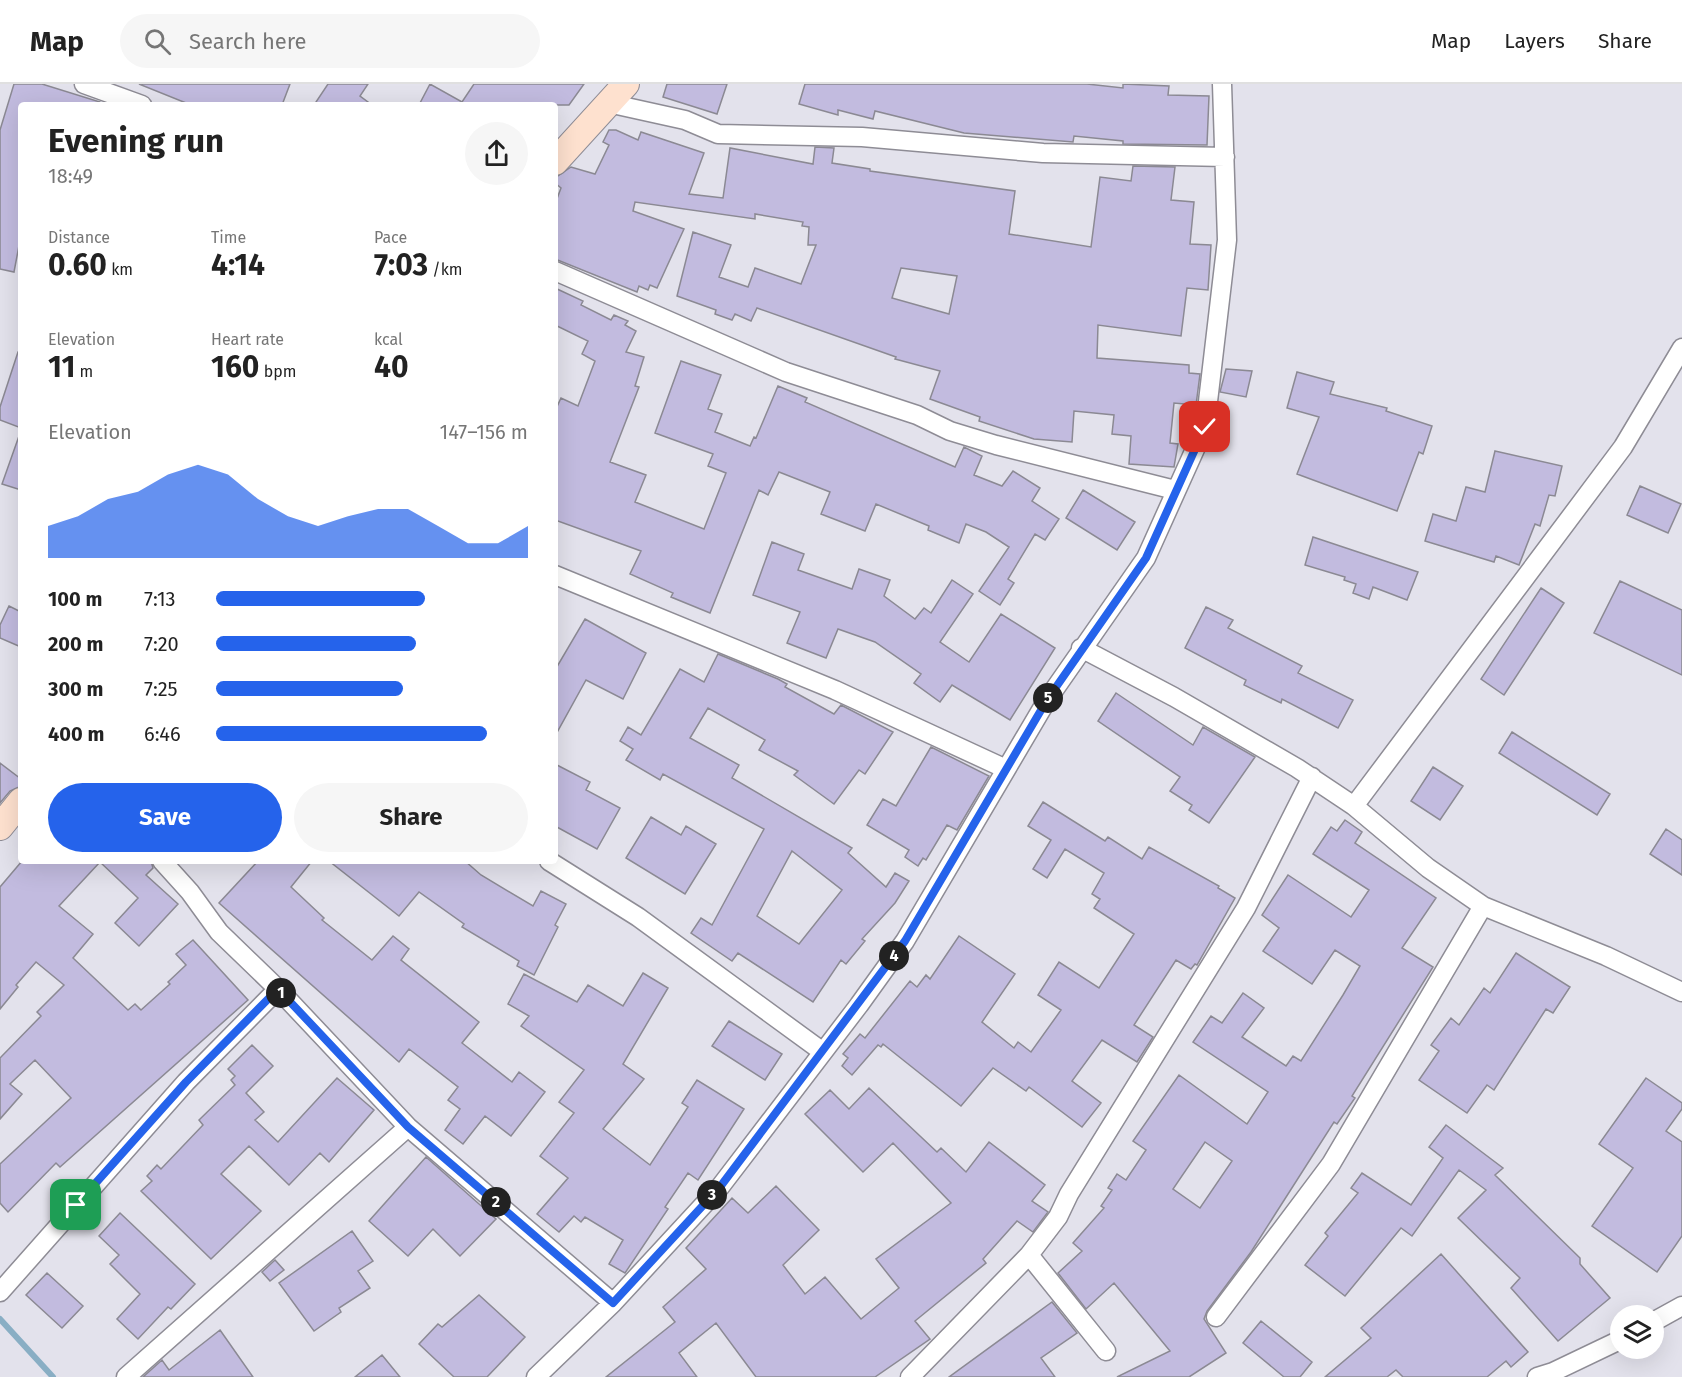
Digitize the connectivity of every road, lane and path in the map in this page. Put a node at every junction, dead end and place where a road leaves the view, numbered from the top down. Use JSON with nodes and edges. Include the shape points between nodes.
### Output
{"nodes":[{"id":1,"x":84,"y":84,"type":"edge"},
{"id":2,"x":626,"y":84,"type":"edge"},
{"id":3,"x":1222,"y":84,"type":"edge"},
{"id":4,"x":134,"y":102,"type":"edge"},
{"id":5,"x":608,"y":103,"type":"junction"},
{"id":6,"x":1225,"y":157,"type":"junction"},
{"id":7,"x":558,"y":159,"type":"edge"},
{"id":8,"x":558,"y":272,"type":"edge"},
{"id":9,"x":1682,"y":348,"type":"edge"},
{"id":10,"x":1175,"y":490,"type":"junction"},
{"id":11,"x":558,"y":576,"type":"edge"},
{"id":12,"x":1081,"y":648,"type":"junction"},
{"id":13,"x":1006,"y":769,"type":"junction"},
{"id":14,"x":1312,"y":777,"type":"junction"},
{"id":15,"x":18,"y":805,"type":"edge"},
{"id":16,"x":1354,"y":806,"type":"junction"},
{"id":17,"x":0,"y":827,"type":"edge"},
{"id":18,"x":165,"y":864,"type":"edge"},
{"id":19,"x":554,"y":864,"type":"edge"},
{"id":20,"x":1483,"y":906,"type":"junction"},
{"id":21,"x":278,"y":989,"type":"junction"},
{"id":22,"x":1682,"y":992,"type":"edge"},
{"id":23,"x":823,"y":1052,"type":"junction"},
{"id":24,"x":408,"y":1127,"type":"junction"},
{"id":25,"x":1029,"y":1255,"type":"junction"},
{"id":26,"x":0,"y":1292,"type":"edge"},
{"id":27,"x":613,"y":1303,"type":"junction"},
{"id":28,"x":1682,"y":1306,"type":"edge"},
{"id":29,"x":1664,"y":1316,"type":"edge"},
{"id":30,"x":1216,"y":1317,"type":"dead end"},
{"id":31,"x":1610,"y":1345,"type":"edge"},
{"id":32,"x":1106,"y":1352,"type":"dead end"},
{"id":33,"x":1547,"y":1375,"type":"edge"},
{"id":34,"x":126,"y":1377,"type":"edge"},
{"id":35,"x":536,"y":1377,"type":"edge"},
{"id":36,"x":910,"y":1377,"type":"edge"}],
"edges":[{"from":1,"to":4,"type":"street"},
{"from":2,"to":5,"type":"street"},
{"from":3,"to":6,"type":"street"},
{"from":5,"to":6,"type":"street","via":[[686,120],[718,134],[862,137],[1043,153]]},
{"from":5,"to":7,"type":"street"},
{"from":6,"to":10,"type":"street","via":[[1227,240],[1205,427]]},
{"from":8,"to":10,"type":"street","via":[[786,372],[950,431]]},
{"from":9,"to":16,"type":"street","via":[[1623,447]]},
{"from":10,"to":12,"type":"street","via":[[1146,558]]},
{"from":11,"to":13,"type":"street","via":[[835,690]]},
{"from":12,"to":13,"type":"street"},
{"from":12,"to":14,"type":"street"},
{"from":13,"to":23,"type":"street","via":[[905,941]]},
{"from":14,"to":16,"type":"street"},
{"from":14,"to":25,"type":"street","via":[[1246,908],[1058,1217]]},
{"from":15,"to":17,"type":"street"},
{"from":16,"to":20,"type":"street","via":[[1428,868]]},
{"from":18,"to":21,"type":"street","via":[[219,932]]},
{"from":19,"to":23,"type":"street","via":[[638,917]]},
{"from":20,"to":22,"type":"street"},
{"from":20,"to":30,"type":"street","via":[[1331,1164]]},
{"from":21,"to":24,"type":"street"},
{"from":21,"to":26,"type":"street","via":[[186,1082]]},
{"from":23,"to":27,"type":"street","via":[[720,1187]]},
{"from":24,"to":27,"type":"street"},
{"from":24,"to":34,"type":"street"},
{"from":25,"to":32,"type":"street"},
{"from":25,"to":36,"type":"street"},
{"from":27,"to":35,"type":"street"},
{"from":28,"to":29,"type":"street"},
{"from":31,"to":33,"type":"street"}]}
